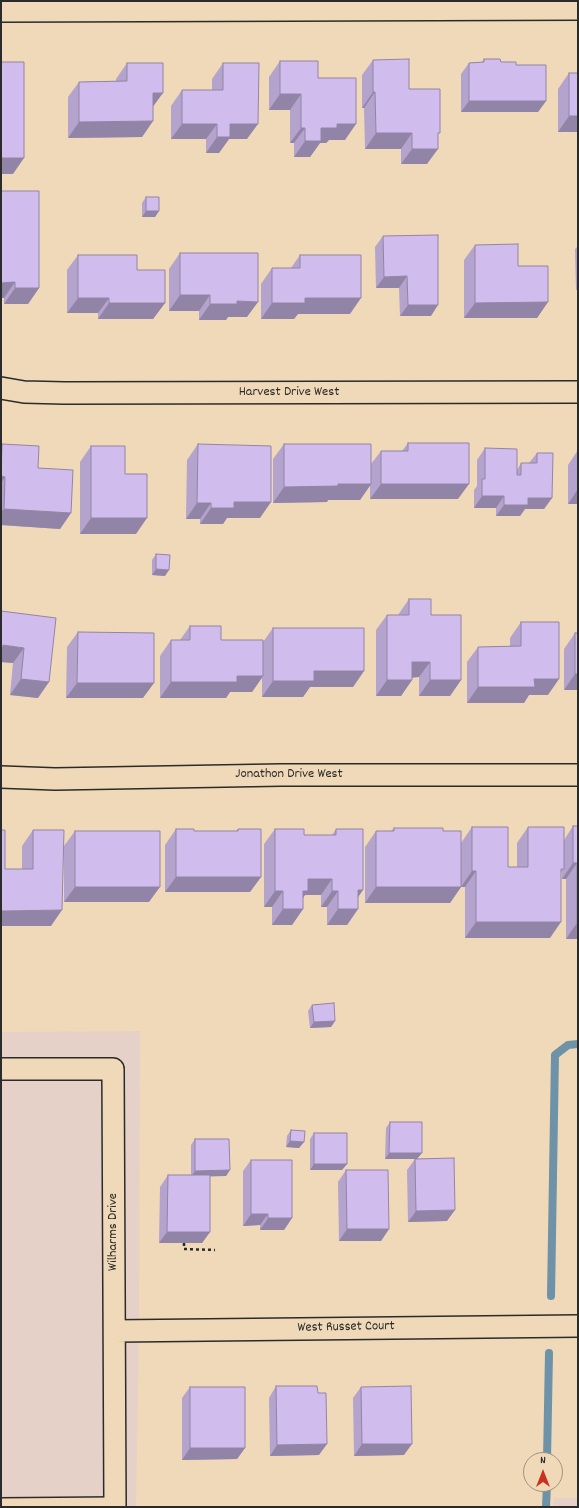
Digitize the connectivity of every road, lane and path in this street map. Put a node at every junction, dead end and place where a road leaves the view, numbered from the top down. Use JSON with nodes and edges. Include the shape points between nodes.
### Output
{"nodes":[{"id":1,"x":578,"y":9,"type":"edge"},
{"id":2,"x":1,"y":11,"type":"edge"},
{"id":3,"x":1,"y":388,"type":"edge"},
{"id":4,"x":578,"y":392,"type":"edge"},
{"id":5,"x":578,"y":775,"type":"edge"},
{"id":6,"x":1,"y":777,"type":"edge"},
{"id":7,"x":1,"y":1070,"type":"edge"},
{"id":8,"x":184,"y":1243,"type":"edge"},
{"id":9,"x":215,"y":1250,"type":"dead end"},
{"id":10,"x":578,"y":1326,"type":"edge"},
{"id":11,"x":115,"y":1330,"type":"junction"},
{"id":12,"x":1,"y":1504,"type":"edge"},
{"id":13,"x":115,"y":1505,"type":"edge"}],
"edges":[{"from":1,"to":2,"type":"street"},
{"from":3,"to":4,"type":"street","name":"Harvest Drive West","via":[[24,392],[64,393]]},
{"from":5,"to":6,"type":"street","name":"Jonathon Drive West","via":[[281,775],[55,779]]},
{"from":7,"to":11,"type":"street","name":"Wilharms Drive","via":[[113,1069]]},
{"from":8,"to":9,"type":"path","via":[[184,1249]]},
{"from":10,"to":11,"type":"street","name":"West Russet Court"},
{"from":11,"to":13,"type":"street","name":"Wilharms Drive"},
{"from":12,"to":13,"type":"lane"}]}
